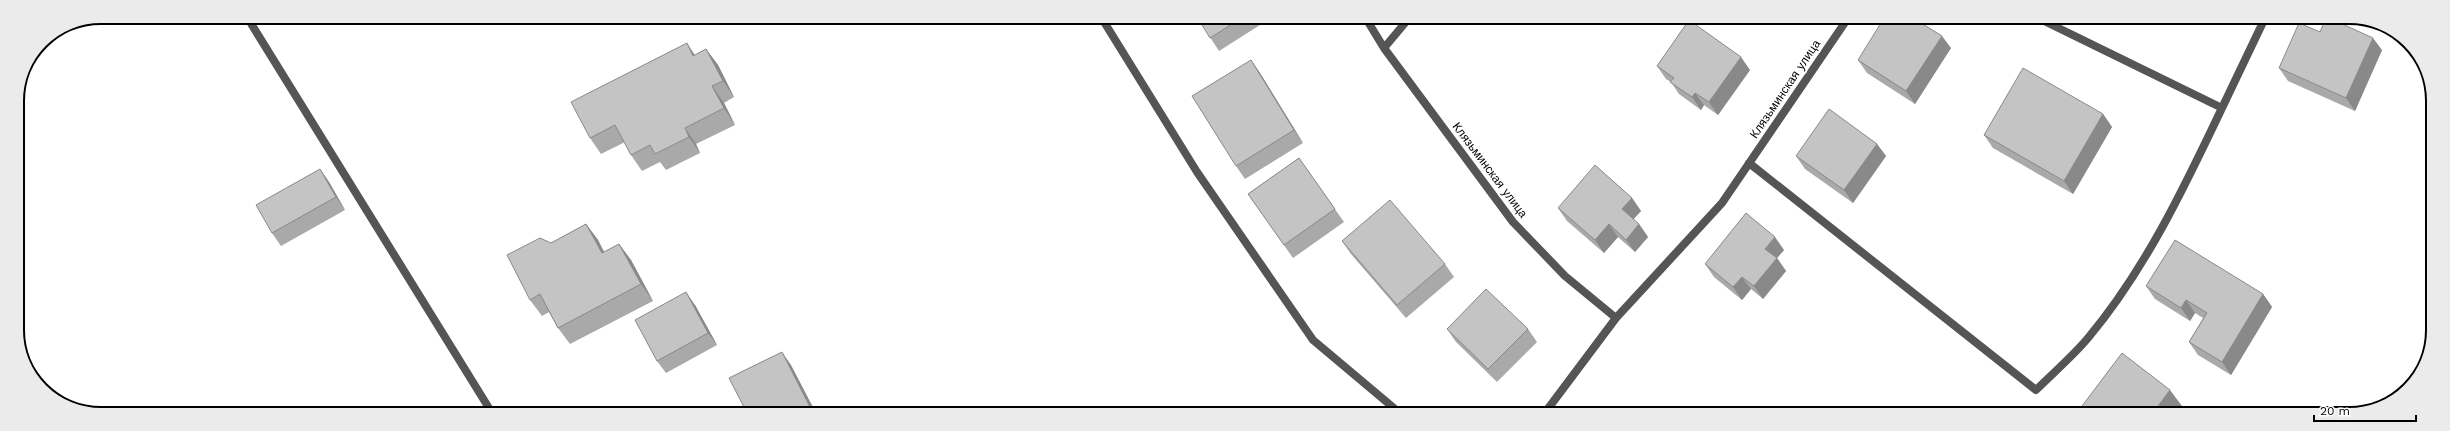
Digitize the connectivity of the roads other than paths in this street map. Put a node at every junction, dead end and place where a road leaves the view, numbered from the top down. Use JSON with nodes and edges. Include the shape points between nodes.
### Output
{"nodes":[{"id":1,"x":251,"y":24,"type":"edge"},
{"id":2,"x":1105,"y":24,"type":"edge"},
{"id":3,"x":1369,"y":24,"type":"edge"},
{"id":4,"x":1404,"y":24,"type":"edge"},
{"id":5,"x":1844,"y":24,"type":"edge"},
{"id":6,"x":2050,"y":24,"type":"edge"},
{"id":7,"x":2261,"y":24,"type":"edge"},
{"id":8,"x":1384,"y":48,"type":"junction"},
{"id":9,"x":2222,"y":108,"type":"junction"},
{"id":10,"x":1749,"y":163,"type":"junction"},
{"id":11,"x":1616,"y":318,"type":"junction"},
{"id":12,"x":488,"y":407,"type":"edge"},
{"id":13,"x":1393,"y":407,"type":"edge"},
{"id":14,"x":1549,"y":407,"type":"edge"}],
"edges":[{"from":1,"to":12,"type":"street"},
{"from":2,"to":13,"type":"street","via":[[1197,172],[1313,340]]},
{"from":3,"to":8,"type":"street","name":"Клязьминская улица"},
{"from":4,"to":8,"type":"street"},
{"from":5,"to":10,"type":"street","name":"Клязьминская улица"},
{"from":6,"to":9,"type":"street"},
{"from":7,"to":9,"type":"street"},
{"from":8,"to":11,"type":"street","name":"Клязьминская улица","via":[[1513,222],[1565,276]]},
{"from":9,"to":10,"type":"street","via":[[2178,199],[2135,271],[2088,338],[2036,390]]},
{"from":10,"to":11,"type":"street","name":"Клязьминская улица","via":[[1722,204]]},
{"from":11,"to":14,"type":"street","name":"Клязьминская улица"}]}
